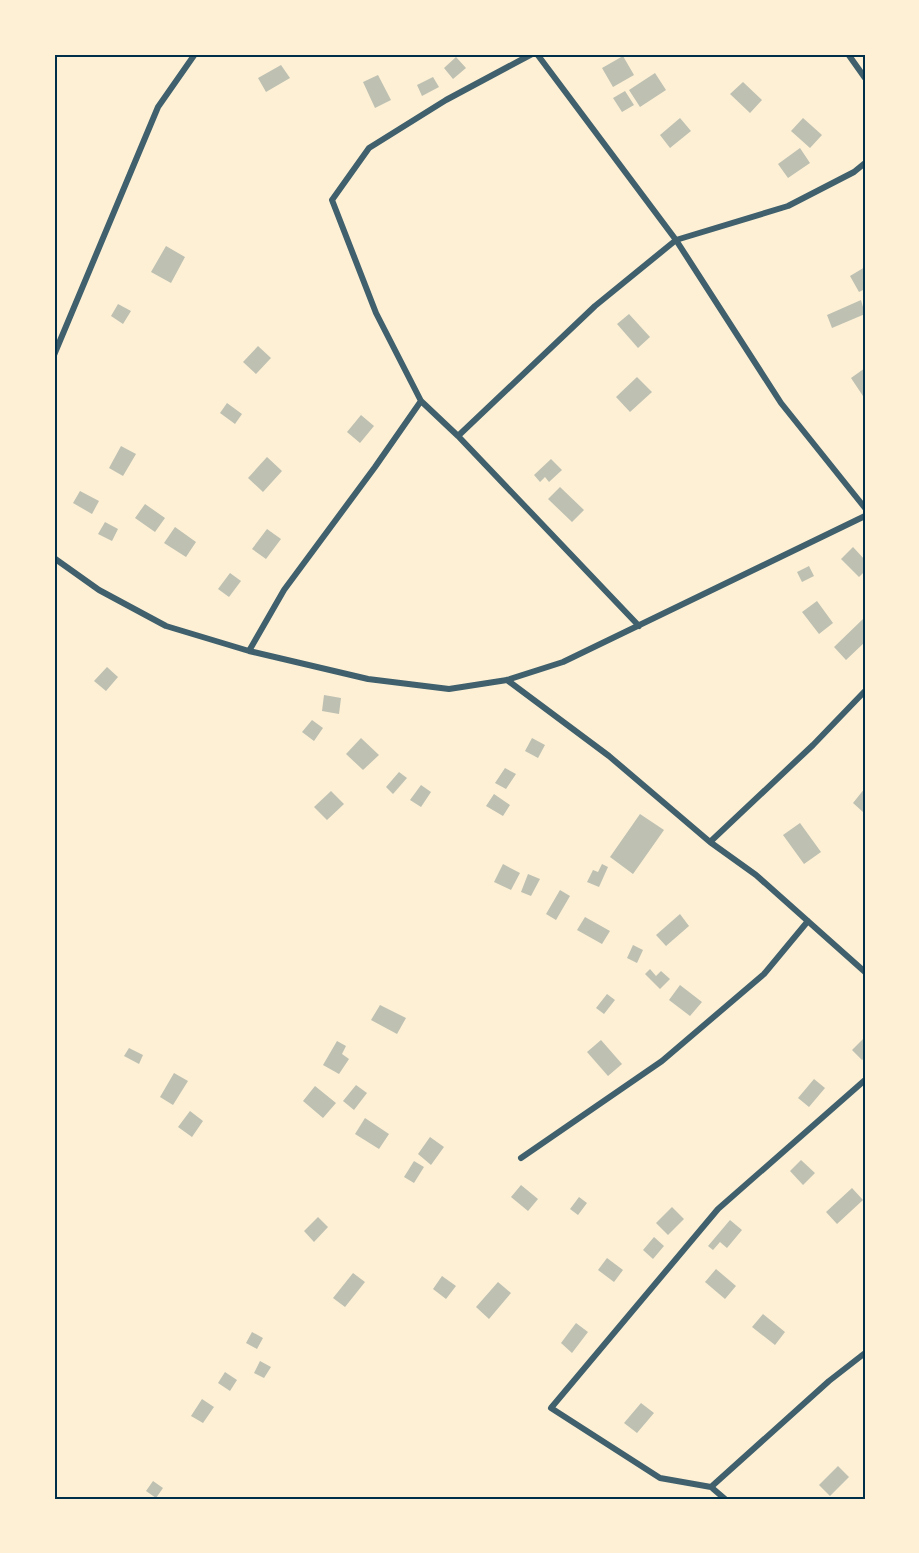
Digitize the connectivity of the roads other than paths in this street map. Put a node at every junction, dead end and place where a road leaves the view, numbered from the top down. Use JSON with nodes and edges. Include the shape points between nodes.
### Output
{"nodes":[{"id":1,"x":195,"y":54,"type":"edge"},
{"id":2,"x":532,"y":54,"type":"edge"},
{"id":3,"x":537,"y":54,"type":"edge"},
{"id":4,"x":848,"y":54,"type":"edge"},
{"id":5,"x":865,"y":78,"type":"edge"},
{"id":6,"x":865,"y":163,"type":"edge"},
{"id":7,"x":676,"y":240,"type":"junction"},
{"id":8,"x":54,"y":355,"type":"edge"},
{"id":9,"x":421,"y":401,"type":"junction"},
{"id":10,"x":458,"y":436,"type":"junction"},
{"id":11,"x":865,"y":508,"type":"edge"},
{"id":12,"x":865,"y":516,"type":"edge"},
{"id":13,"x":54,"y":558,"type":"edge"},
{"id":14,"x":639,"y":626,"type":"junction"},
{"id":15,"x":249,"y":651,"type":"junction"},
{"id":16,"x":507,"y":680,"type":"junction"},
{"id":17,"x":865,"y":691,"type":"edge"},
{"id":18,"x":710,"y":842,"type":"junction"},
{"id":19,"x":808,"y":921,"type":"junction"},
{"id":20,"x":865,"y":972,"type":"edge"},
{"id":21,"x":865,"y":1080,"type":"edge"},
{"id":22,"x":521,"y":1158,"type":"dead end"},
{"id":23,"x":865,"y":1353,"type":"edge"},
{"id":24,"x":711,"y":1487,"type":"junction"},
{"id":25,"x":725,"y":1499,"type":"edge"}],
"edges":[{"from":1,"to":8,"type":"street","via":[[158,107]]},
{"from":2,"to":9,"type":"street","via":[[446,100],[369,148],[332,200],[376,313]]},
{"from":3,"to":7,"type":"street"},
{"from":4,"to":5,"type":"street"},
{"from":6,"to":7,"type":"street","via":[[788,206]]},
{"from":7,"to":10,"type":"street","via":[[595,306]]},
{"from":7,"to":11,"type":"street","via":[[781,403]]},
{"from":9,"to":10,"type":"street"},
{"from":9,"to":15,"type":"street","via":[[284,590]]},
{"from":10,"to":14,"type":"street"},
{"from":12,"to":14,"type":"street"},
{"from":13,"to":15,"type":"street","via":[[99,590],[166,626]]},
{"from":14,"to":16,"type":"street","via":[[563,662]]},
{"from":15,"to":16,"type":"street","via":[[368,680],[449,689]]},
{"from":16,"to":18,"type":"street","via":[[609,756]]},
{"from":17,"to":18,"type":"street"},
{"from":18,"to":19,"type":"street","via":[[756,875]]},
{"from":19,"to":20,"type":"street"},
{"from":19,"to":22,"type":"street","via":[[764,974],[662,1061]]},
{"from":21,"to":24,"type":"street","via":[[718,1209],[551,1408],[660,1478]]},
{"from":23,"to":24,"type":"street"},
{"from":24,"to":25,"type":"street"}]}
